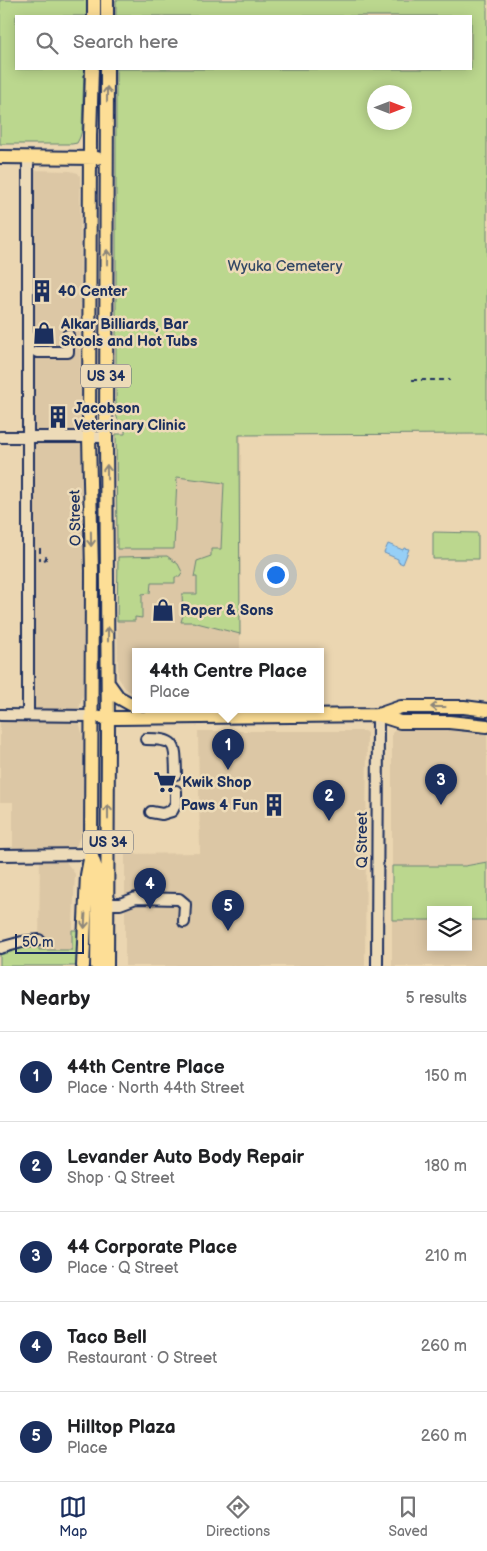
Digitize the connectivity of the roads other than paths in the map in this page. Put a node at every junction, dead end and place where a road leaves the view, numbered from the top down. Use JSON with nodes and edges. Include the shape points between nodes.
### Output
{"nodes":[{"id":1,"x":94,"y":0,"type":"edge"},
{"id":2,"x":107,"y":0,"type":"edge"},
{"id":3,"x":94,"y":15,"type":"edge"},
{"id":4,"x":107,"y":15,"type":"edge"},
{"id":5,"x":92,"y":70,"type":"edge"},
{"id":6,"x":107,"y":70,"type":"edge"},
{"id":7,"x":0,"y":157,"type":"edge"},
{"id":8,"x":28,"y":157,"type":"junction"},
{"id":9,"x":90,"y":158,"type":"junction"},
{"id":10,"x":107,"y":158,"type":"junction"},
{"id":11,"x":68,"y":335,"type":"dead end"},
{"id":12,"x":37,"y":352,"type":"dead end"},
{"id":13,"x":27,"y":436,"type":"junction"},
{"id":14,"x":0,"y":437,"type":"edge"},
{"id":15,"x":90,"y":437,"type":"junction"},
{"id":16,"x":106,"y":437,"type":"junction"},
{"id":17,"x":108,"y":683,"type":"junction"},
{"id":18,"x":132,"y":705,"type":"edge"},
{"id":19,"x":487,"y":710,"type":"edge"},
{"id":20,"x":150,"y":713,"type":"edge"},
{"id":21,"x":0,"y":715,"type":"edge"},
{"id":22,"x":28,"y":715,"type":"junction"},
{"id":23,"x":378,"y":715,"type":"junction"},
{"id":24,"x":91,"y":716,"type":"junction"},
{"id":25,"x":108,"y":718,"type":"junction"},
{"id":26,"x":162,"y":718,"type":"junction"},
{"id":27,"x":487,"y":726,"type":"edge"},
{"id":28,"x":146,"y":739,"type":"dead end"},
{"id":29,"x":176,"y":774,"type":"dead end"},
{"id":30,"x":176,"y":791,"type":"dead end"},
{"id":31,"x":151,"y":812,"type":"dead end"},
{"id":32,"x":91,"y":854,"type":"junction"},
{"id":33,"x":0,"y":855,"type":"edge"},
{"id":34,"x":107,"y":904,"type":"junction"},
{"id":35,"x":184,"y":922,"type":"dead end"},
{"id":36,"x":39,"y":940,"type":"dead end"},
{"id":37,"x":0,"y":948,"type":"edge"},
{"id":38,"x":83,"y":966,"type":"edge"},
{"id":39,"x":98,"y":966,"type":"edge"},
{"id":40,"x":107,"y":966,"type":"edge"},
{"id":41,"x":377,"y":966,"type":"edge"}],
"edges":[{"from":1,"to":3,"type":"main road"},
{"from":2,"to":4,"type":"main road"},
{"from":5,"to":9,"type":"main road","name":"O Street","number":"US 34"},
{"from":10,"to":6,"type":"main road","number":"US 34","one_way":true},
{"from":7,"to":8,"type":"main road"},
{"from":8,"to":9,"type":"main road"},
{"from":8,"to":13,"type":"street"},
{"from":9,"to":10,"type":"main road"},
{"from":9,"to":15,"type":"main road","name":"O Street","number":"US 34"},
{"from":16,"to":10,"type":"main road","number":"US 34","one_way":true},
{"from":11,"to":12,"type":"street","via":[[68,352]]},
{"from":13,"to":14,"type":"street"},
{"from":13,"to":15,"type":"street"},
{"from":13,"to":22,"type":"street"},
{"from":15,"to":16,"type":"street"},
{"from":15,"to":24,"type":"main road","name":"O Street","number":"US 34","one_way":true},
{"from":17,"to":16,"type":"main road","number":"US 34","one_way":true},
{"from":17,"to":18,"type":"main road","via":[[118,697]]},
{"from":17,"to":25,"type":"main road","number":"US 34"},
{"from":19,"to":23,"type":"main road","one_way":true,"via":[[401,707]]},
{"from":20,"to":26,"type":"main road"},
{"from":21,"to":22,"type":"street"},
{"from":22,"to":24,"type":"street"},
{"from":23,"to":26,"type":"main road"},
{"from":23,"to":27,"type":"main road","via":[[400,722]]},
{"from":23,"to":41,"type":"street","name":"Q Street"},
{"from":24,"to":25,"type":"main road"},
{"from":24,"to":32,"type":"main road","name":"O Street","number":"US 34"},
{"from":25,"to":26,"type":"main road"},
{"from":34,"to":25,"type":"main road","number":"US 34","one_way":true},
{"from":28,"to":29,"type":"street","via":[[170,742],[175,748]]},
{"from":30,"to":31,"type":"street","via":[[172,811],[162,814]]},
{"from":32,"to":33,"type":"street"},
{"from":32,"to":38,"type":"main road","name":"O Street","number":"US 34","one_way":true},
{"from":32,"to":39,"type":"main road","via":[[98,874]]},
{"from":34,"to":35,"type":"street","via":[[120,904],[136,898],[179,899],[185,904]]},
{"from":34,"to":40,"type":"main road","number":"US 34"},
{"from":36,"to":37,"type":"street"}]}
